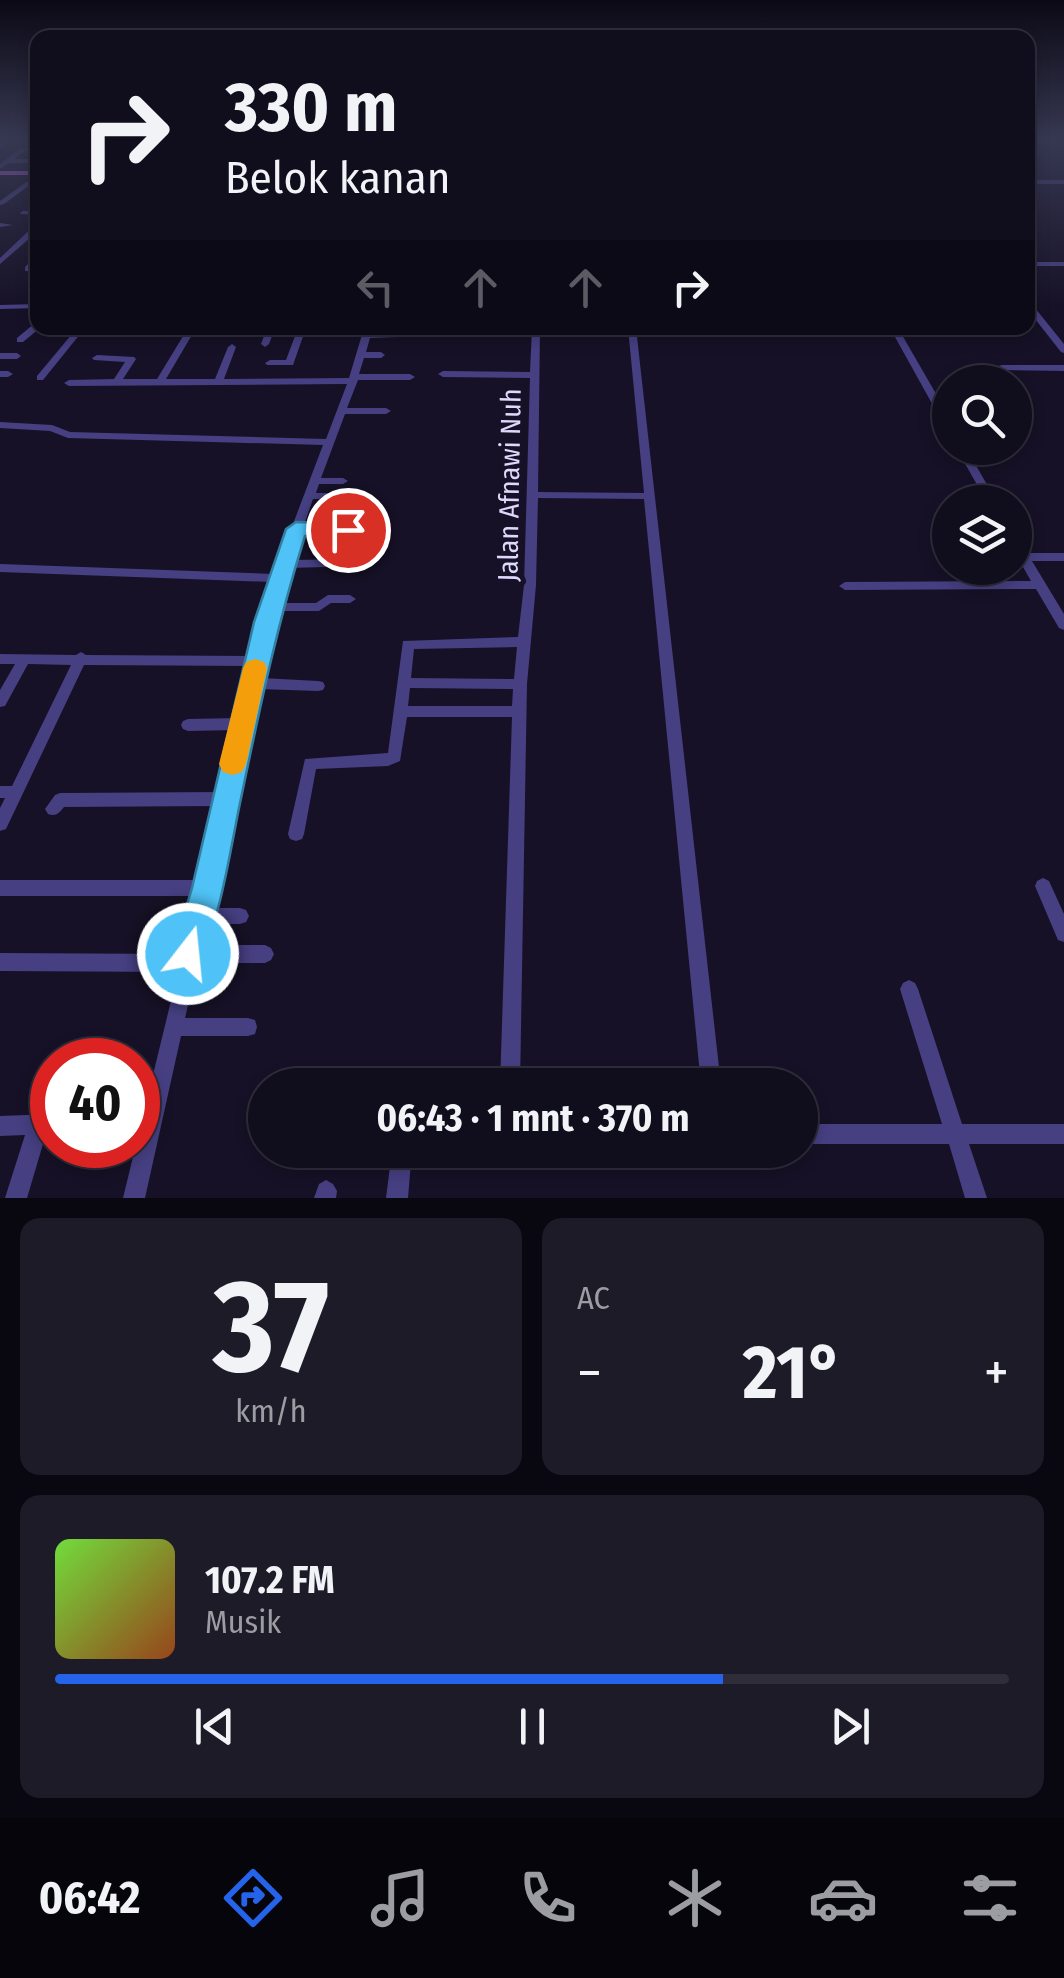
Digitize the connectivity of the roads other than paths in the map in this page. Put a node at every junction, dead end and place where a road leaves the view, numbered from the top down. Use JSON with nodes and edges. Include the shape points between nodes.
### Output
{"nodes":[{"id":1,"x":23,"y":213,"type":"dead end"},
{"id":2,"x":30,"y":213,"type":"edge"},
{"id":3,"x":24,"y":226,"type":"dead end"},
{"id":4,"x":30,"y":226,"type":"edge"},
{"id":5,"x":30,"y":233,"type":"edge"},
{"id":6,"x":26,"y":237,"type":"junction"},
{"id":7,"x":30,"y":237,"type":"edge"},
{"id":8,"x":0,"y":262,"type":"edge"},
{"id":9,"x":1035,"y":264,"type":"edge"},
{"id":10,"x":1064,"y":264,"type":"edge"},
{"id":11,"x":5,"y":306,"type":"edge"},
{"id":12,"x":1035,"y":314,"type":"edge"},
{"id":13,"x":0,"y":317,"type":"edge"},
{"id":14,"x":30,"y":332,"type":"edge"},
{"id":15,"x":74,"y":335,"type":"edge"},
{"id":16,"x":188,"y":335,"type":"edge"},
{"id":17,"x":268,"y":335,"type":"edge"},
{"id":18,"x":300,"y":335,"type":"edge"},
{"id":19,"x":366,"y":335,"type":"edge"},
{"id":20,"x":536,"y":335,"type":"edge"},
{"id":21,"x":633,"y":335,"type":"edge"},
{"id":22,"x":898,"y":335,"type":"edge"},
{"id":23,"x":20,"y":340,"type":"dead end"},
{"id":24,"x":264,"y":344,"type":"dead end"},
{"id":25,"x":232,"y":347,"type":"dead end"},
{"id":26,"x":1064,"y":350,"type":"edge"},
{"id":27,"x":360,"y":355,"type":"junction"},
{"id":28,"x":381,"y":355,"type":"dead end"},
{"id":29,"x":0,"y":356,"type":"edge"},
{"id":30,"x":17,"y":356,"type":"dead end"},
{"id":31,"x":97,"y":358,"type":"dead end"},
{"id":32,"x":270,"y":363,"type":"dead end"},
{"id":33,"x":1032,"y":368,"type":"edge"},
{"id":34,"x":1064,"y":368,"type":"edge"},
{"id":35,"x":443,"y":374,"type":"dead end"},
{"id":36,"x":533,"y":375,"type":"junction"},
{"id":37,"x":410,"y":377,"type":"dead end"},
{"id":38,"x":40,"y":378,"type":"dead end"},
{"id":39,"x":353,"y":379,"type":"junction"},
{"id":40,"x":116,"y":382,"type":"junction"},
{"id":41,"x":160,"y":382,"type":"junction"},
{"id":42,"x":218,"y":382,"type":"junction"},
{"id":43,"x":68,"y":383,"type":"dead end"},
{"id":44,"x":932,"y":396,"type":"edge"},
{"id":45,"x":341,"y":411,"type":"junction"},
{"id":46,"x":386,"y":411,"type":"dead end"},
{"id":47,"x":0,"y":425,"type":"edge"},
{"id":48,"x":328,"y":442,"type":"junction"},
{"id":49,"x":343,"y":481,"type":"dead end"},
{"id":50,"x":312,"y":488,"type":"junction"},
{"id":51,"x":532,"y":494,"type":"junction"},
{"id":52,"x":336,"y":496,"type":"dead end"},
{"id":53,"x":650,"y":496,"type":"junction"},
{"id":54,"x":296,"y":529,"type":"junction"},
{"id":55,"x":348,"y":530,"type":"dead end"},
{"id":56,"x":1032,"y":557,"type":"edge"},
{"id":57,"x":1064,"y":557,"type":"edge"},
{"id":58,"x":358,"y":563,"type":"dead end"},
{"id":59,"x":0,"y":568,"type":"edge"},
{"id":60,"x":1032,"y":570,"type":"edge"},
{"id":61,"x":280,"y":571,"type":"junction"},
{"id":62,"x":1041,"y":584,"type":"junction"},
{"id":63,"x":844,"y":586,"type":"dead end"},
{"id":64,"x":350,"y":599,"type":"dead end"},
{"id":65,"x":270,"y":608,"type":"junction"},
{"id":66,"x":1064,"y":625,"type":"edge"},
{"id":67,"x":523,"y":642,"type":"junction"},
{"id":68,"x":81,"y":657,"type":"junction"},
{"id":69,"x":0,"y":658,"type":"edge"},
{"id":70,"x":25,"y":658,"type":"junction"},
{"id":71,"x":257,"y":662,"type":"junction"},
{"id":72,"x":403,"y":683,"type":"junction"},
{"id":73,"x":252,"y":684,"type":"junction"},
{"id":74,"x":520,"y":684,"type":"junction"},
{"id":75,"x":318,"y":686,"type":"dead end"},
{"id":76,"x":0,"y":702,"type":"edge"},
{"id":77,"x":400,"y":711,"type":"junction"},
{"id":78,"x":519,"y":712,"type":"junction"},
{"id":79,"x":188,"y":724,"type":"dead end"},
{"id":80,"x":241,"y":724,"type":"junction"},
{"id":81,"x":8,"y":792,"type":"edge"},
{"id":82,"x":225,"y":799,"type":"junction"},
{"id":83,"x":52,"y":809,"type":"dead end"},
{"id":84,"x":0,"y":824,"type":"edge"},
{"id":85,"x":296,"y":834,"type":"dead end"},
{"id":86,"x":1043,"y":886,"type":"dead end"},
{"id":87,"x":0,"y":888,"type":"edge"},
{"id":88,"x":207,"y":888,"type":"junction"},
{"id":89,"x":199,"y":916,"type":"junction"},
{"id":90,"x":240,"y":916,"type":"dead end"},
{"id":91,"x":1064,"y":934,"type":"edge"},
{"id":92,"x":265,"y":954,"type":"dead end"},
{"id":93,"x":187,"y":958,"type":"junction"},
{"id":94,"x":0,"y":962,"type":"edge"},
{"id":95,"x":908,"y":989,"type":"dead end"},
{"id":96,"x":173,"y":1026,"type":"junction"},
{"id":97,"x":248,"y":1027,"type":"dead end"},
{"id":98,"x":510,"y":1068,"type":"edge"},
{"id":99,"x":709,"y":1068,"type":"edge"},
{"id":100,"x":160,"y":1071,"type":"edge"},
{"id":101,"x":30,"y":1125,"type":"edge"},
{"id":102,"x":0,"y":1126,"type":"edge"},
{"id":103,"x":956,"y":1132,"type":"junction"},
{"id":104,"x":818,"y":1134,"type":"edge"},
{"id":105,"x":1064,"y":1134,"type":"edge"},
{"id":106,"x":30,"y":1163,"type":"edge"},
{"id":107,"x":138,"y":1168,"type":"edge"},
{"id":108,"x":400,"y":1168,"type":"edge"},
{"id":109,"x":16,"y":1198,"type":"edge"},
{"id":110,"x":134,"y":1198,"type":"edge"},
{"id":111,"x":397,"y":1198,"type":"edge"},
{"id":112,"x":976,"y":1198,"type":"edge"}],
"edges":[{"from":1,"to":2,"type":"street"},
{"from":3,"to":4,"type":"street"},
{"from":5,"to":6,"type":"street"},
{"from":6,"to":7,"type":"street"},
{"from":6,"to":8,"type":"street"},
{"from":9,"to":10,"type":"street"},
{"from":11,"to":13,"type":"street"},
{"from":12,"to":26,"type":"street"},
{"from":14,"to":23,"type":"street"},
{"from":15,"to":38,"type":"street"},
{"from":16,"to":41,"type":"street"},
{"from":17,"to":24,"type":"street"},
{"from":18,"to":32,"type":"street","via":[[292,362]]},
{"from":19,"to":27,"type":"street"},
{"from":20,"to":36,"type":"street","name":"Jalan Afnawi Nuh"},
{"from":21,"to":53,"type":"street"},
{"from":22,"to":44,"type":"street"},
{"from":25,"to":42,"type":"street"},
{"from":27,"to":28,"type":"street"},
{"from":27,"to":39,"type":"street"},
{"from":29,"to":30,"type":"street"},
{"from":31,"to":40,"type":"street","via":[[131,359]]},
{"from":33,"to":34,"type":"street"},
{"from":35,"to":36,"type":"street"},
{"from":36,"to":51,"type":"street","name":"Jalan Afnawi Nuh"},
{"from":37,"to":39,"type":"street"},
{"from":39,"to":42,"type":"street"},
{"from":39,"to":45,"type":"street"},
{"from":40,"to":41,"type":"street"},
{"from":40,"to":43,"type":"street"},
{"from":41,"to":42,"type":"street"},
{"from":45,"to":46,"type":"street"},
{"from":45,"to":48,"type":"street"},
{"from":47,"to":48,"type":"street","via":[[68,435]]},
{"from":48,"to":50,"type":"street"},
{"from":49,"to":50,"type":"street"},
{"from":50,"to":52,"type":"street"},
{"from":50,"to":54,"type":"street"},
{"from":51,"to":53,"type":"street"},
{"from":51,"to":67,"type":"street","name":"Jalan Afnawi Nuh"},
{"from":53,"to":99,"type":"street"},
{"from":54,"to":55,"type":"street"},
{"from":54,"to":61,"type":"street"},
{"from":56,"to":57,"type":"street"},
{"from":58,"to":61,"type":"street"},
{"from":59,"to":61,"type":"street"},
{"from":60,"to":62,"type":"street"},
{"from":61,"to":65,"type":"street"},
{"from":62,"to":63,"type":"street"},
{"from":62,"to":66,"type":"street"},
{"from":64,"to":65,"type":"street"},
{"from":65,"to":71,"type":"street"},
{"from":67,"to":72,"type":"street","via":[[411,643]]},
{"from":67,"to":74,"type":"street","name":"Jalan Afnawi Nuh"},
{"from":68,"to":70,"type":"street"},
{"from":68,"to":71,"type":"street"},
{"from":68,"to":81,"type":"street"},
{"from":69,"to":70,"type":"street"},
{"from":70,"to":76,"type":"street"},
{"from":71,"to":73,"type":"street"},
{"from":72,"to":74,"type":"street"},
{"from":72,"to":77,"type":"street"},
{"from":73,"to":75,"type":"street"},
{"from":73,"to":80,"type":"street"},
{"from":74,"to":78,"type":"street","name":"Jalan Afnawi Nuh"},
{"from":77,"to":78,"type":"street"},
{"from":77,"to":85,"type":"street","via":[[395,756],[310,763]]},
{"from":78,"to":98,"type":"street","name":"Jalan Afnawi Nuh"},
{"from":79,"to":80,"type":"street"},
{"from":80,"to":82,"type":"street"},
{"from":81,"to":84,"type":"street"},
{"from":82,"to":83,"type":"street","via":[[60,800]]},
{"from":82,"to":88,"type":"street"},
{"from":86,"to":91,"type":"street"},
{"from":87,"to":88,"type":"street"},
{"from":88,"to":89,"type":"street"},
{"from":89,"to":90,"type":"street"},
{"from":89,"to":93,"type":"street"},
{"from":92,"to":93,"type":"street"},
{"from":93,"to":94,"type":"street"},
{"from":93,"to":96,"type":"street"},
{"from":95,"to":103,"type":"street"},
{"from":96,"to":97,"type":"street"},
{"from":96,"to":100,"type":"street"},
{"from":101,"to":102,"type":"street"},
{"from":103,"to":104,"type":"street"},
{"from":103,"to":105,"type":"street"},
{"from":103,"to":112,"type":"street"},
{"from":106,"to":109,"type":"street"},
{"from":107,"to":110,"type":"street"},
{"from":108,"to":111,"type":"street"}]}
